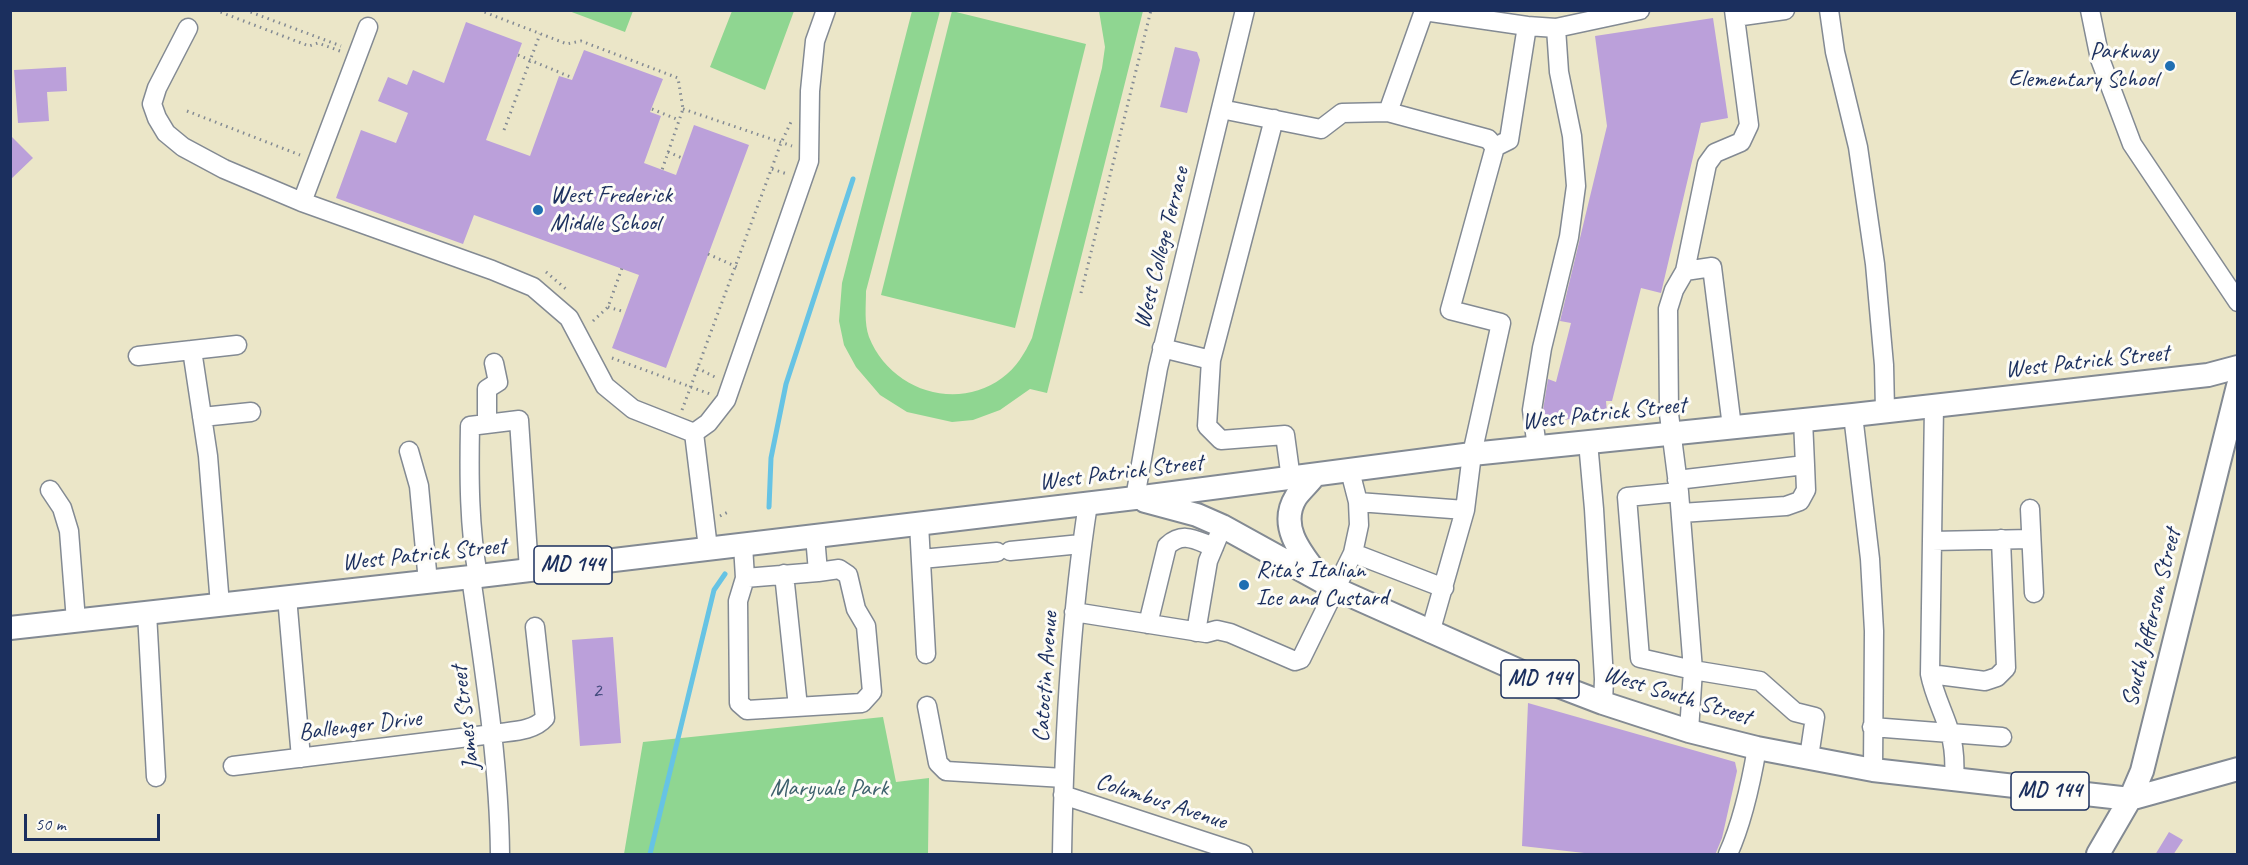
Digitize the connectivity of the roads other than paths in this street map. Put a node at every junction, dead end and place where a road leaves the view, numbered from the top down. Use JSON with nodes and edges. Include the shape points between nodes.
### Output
{"nodes":[{"id":1,"x":826,"y":10,"type":"edge"},
{"id":2,"x":1245,"y":10,"type":"edge"},
{"id":3,"x":1640,"y":10,"type":"edge"},
{"id":4,"x":1785,"y":10,"type":"edge"},
{"id":5,"x":1829,"y":10,"type":"edge"},
{"id":6,"x":2090,"y":10,"type":"edge"},
{"id":7,"x":1735,"y":14,"type":"edge"},
{"id":8,"x":1527,"y":26,"type":"junction"},
{"id":9,"x":368,"y":27,"type":"dead end"},
{"id":10,"x":188,"y":28,"type":"dead end"},
{"id":11,"x":1556,"y":28,"type":"junction"},
{"id":12,"x":1221,"y":109,"type":"junction"},
{"id":13,"x":1388,"y":112,"type":"junction"},
{"id":14,"x":1274,"y":119,"type":"junction"},
{"id":15,"x":1495,"y":147,"type":"junction"},
{"id":16,"x":302,"y":202,"type":"junction"},
{"id":17,"x":1684,"y":271,"type":"junction"},
{"id":18,"x":2238,"y":302,"type":"edge"},
{"id":19,"x":237,"y":345,"type":"dead end"},
{"id":20,"x":1162,"y":348,"type":"junction"},
{"id":21,"x":192,"y":350,"type":"junction"},
{"id":22,"x":138,"y":356,"type":"dead end"},
{"id":23,"x":1211,"y":360,"type":"junction"},
{"id":24,"x":494,"y":363,"type":"dead end"},
{"id":25,"x":2238,"y":367,"type":"edge"},
{"id":26,"x":2238,"y":386,"type":"edge"},
{"id":27,"x":1934,"y":406,"type":"junction"},
{"id":28,"x":1886,"y":410,"type":"junction"},
{"id":29,"x":251,"y":412,"type":"dead end"},
{"id":30,"x":1853,"y":415,"type":"junction"},
{"id":31,"x":202,"y":417,"type":"junction"},
{"id":32,"x":1803,"y":420,"type":"junction"},
{"id":33,"x":487,"y":424,"type":"junction"},
{"id":34,"x":1732,"y":427,"type":"junction"},
{"id":35,"x":694,"y":433,"type":"junction"},
{"id":36,"x":1671,"y":434,"type":"junction"},
{"id":37,"x":1588,"y":442,"type":"junction"},
{"id":38,"x":1537,"y":448,"type":"junction"},
{"id":39,"x":409,"y":451,"type":"dead end"},
{"id":40,"x":1472,"y":454,"type":"junction"},
{"id":41,"x":1805,"y":465,"type":"junction"},
{"id":42,"x":1350,"y":471,"type":"junction"},
{"id":43,"x":1315,"y":476,"type":"junction"},
{"id":44,"x":1291,"y":479,"type":"junction"},
{"id":45,"x":1678,"y":486,"type":"junction"},
{"id":46,"x":50,"y":490,"type":"dead end"},
{"id":47,"x":1135,"y":498,"type":"junction"},
{"id":48,"x":1358,"y":502,"type":"junction"},
{"id":49,"x":1088,"y":504,"type":"junction"},
{"id":50,"x":2030,"y":509,"type":"dead end"},
{"id":51,"x":1465,"y":510,"type":"junction"},
{"id":52,"x":1681,"y":513,"type":"junction"},
{"id":53,"x":920,"y":524,"type":"junction"},
{"id":54,"x":815,"y":536,"type":"junction"},
{"id":55,"x":1218,"y":537,"type":"junction"},
{"id":56,"x":2001,"y":539,"type":"junction"},
{"id":57,"x":2031,"y":539,"type":"junction"},
{"id":58,"x":1932,"y":541,"type":"junction"},
{"id":59,"x":1081,"y":544,"type":"junction"},
{"id":60,"x":743,"y":545,"type":"junction"},
{"id":61,"x":708,"y":548,"type":"junction"},
{"id":62,"x":1029,"y":549,"type":"junction"},
{"id":63,"x":1353,"y":553,"type":"junction"},
{"id":64,"x":977,"y":554,"type":"junction"},
{"id":65,"x":921,"y":559,"type":"junction"},
{"id":66,"x":529,"y":570,"type":"junction"},
{"id":67,"x":818,"y":572,"type":"junction"},
{"id":68,"x":784,"y":574,"type":"junction"},
{"id":69,"x":475,"y":576,"type":"junction"},
{"id":70,"x":745,"y":578,"type":"junction"},
{"id":71,"x":428,"y":582,"type":"junction"},
{"id":72,"x":1330,"y":586,"type":"junction"},
{"id":73,"x":1444,"y":588,"type":"junction"},
{"id":74,"x":2034,"y":593,"type":"dead end"},
{"id":75,"x":287,"y":597,"type":"junction"},
{"id":76,"x":219,"y":604,"type":"junction"},
{"id":77,"x":1074,"y":612,"type":"junction"},
{"id":78,"x":147,"y":613,"type":"junction"},
{"id":79,"x":76,"y":621,"type":"junction"},
{"id":80,"x":1148,"y":624,"type":"junction"},
{"id":81,"x":535,"y":627,"type":"dead end"},
{"id":82,"x":10,"y":628,"type":"edge"},
{"id":83,"x":1196,"y":632,"type":"junction"},
{"id":84,"x":1430,"y":633,"type":"junction"},
{"id":85,"x":926,"y":654,"type":"dead end"},
{"id":86,"x":1693,"y":670,"type":"junction"},
{"id":87,"x":1930,"y":674,"type":"junction"},
{"id":88,"x":1603,"y":703,"type":"junction"},
{"id":89,"x":927,"y":706,"type":"dead end"},
{"id":90,"x":798,"y":707,"type":"junction"},
{"id":91,"x":1872,"y":727,"type":"junction"},
{"id":92,"x":1689,"y":731,"type":"junction"},
{"id":93,"x":1950,"y":733,"type":"junction"},
{"id":94,"x":493,"y":734,"type":"junction"},
{"id":95,"x":2002,"y":737,"type":"dead end"},
{"id":96,"x":1757,"y":748,"type":"junction"},
{"id":97,"x":301,"y":758,"type":"junction"},
{"id":98,"x":1809,"y":758,"type":"junction"},
{"id":99,"x":233,"y":766,"type":"dead end"},
{"id":100,"x":2238,"y":769,"type":"edge"},
{"id":101,"x":1873,"y":770,"type":"junction"},
{"id":102,"x":156,"y":777,"type":"dead end"},
{"id":103,"x":1954,"y":780,"type":"junction"},
{"id":104,"x":1064,"y":787,"type":"junction"},
{"id":105,"x":2130,"y":799,"type":"junction"},
{"id":106,"x":500,"y":855,"type":"edge"},
{"id":107,"x":1062,"y":855,"type":"edge"},
{"id":108,"x":1243,"y":855,"type":"edge"},
{"id":109,"x":1728,"y":855,"type":"edge"},
{"id":110,"x":2098,"y":855,"type":"edge"}],
"edges":[{"from":1,"to":35,"type":"street","via":[[815,41],[809,161],[726,400],[708,423]]},
{"from":2,"to":12,"type":"street","name":"West College Terrace"},
{"from":3,"to":11,"type":"street"},
{"from":4,"to":7,"type":"street"},
{"from":5,"to":28,"type":"street","via":[[1858,147],[1875,264]]},
{"from":6,"to":18,"type":"street","via":[[2100,59],[2132,144]]},
{"from":7,"to":17,"type":"street","via":[[1749,125],[1741,142],[1715,153],[1707,164]]},
{"from":8,"to":11,"type":"street"},
{"from":8,"to":13,"type":"street","via":[[1424,11]]},
{"from":8,"to":15,"type":"street","via":[[1509,140]]},
{"from":9,"to":16,"type":"street"},
{"from":10,"to":16,"type":"street","via":[[152,104],[166,133],[224,169]]},
{"from":11,"to":38,"type":"street","via":[[1576,186],[1532,410]]},
{"from":12,"to":14,"type":"street"},
{"from":12,"to":20,"type":"street","name":"West College Terrace"},
{"from":13,"to":14,"type":"street","via":[[1342,113],[1321,129]]},
{"from":13,"to":15,"type":"street","via":[[1488,139]]},
{"from":14,"to":23,"type":"street"},
{"from":15,"to":40,"type":"street","via":[[1450,310],[1501,322]]},
{"from":16,"to":35,"type":"street","via":[[533,287],[569,318],[605,387],[633,409]]},
{"from":17,"to":34,"type":"street","via":[[1712,267]]},
{"from":17,"to":36,"type":"street","via":[[1668,309]]},
{"from":19,"to":21,"type":"street"},
{"from":20,"to":23,"type":"street"},
{"from":20,"to":47,"type":"street","name":"West College Terrace"},
{"from":21,"to":22,"type":"street"},
{"from":21,"to":31,"type":"street"},
{"from":23,"to":44,"type":"street","via":[[1207,426],[1221,440],[1286,435]]},
{"from":24,"to":33,"type":"street","via":[[498,381],[488,389]]},
{"from":25,"to":27,"type":"main road","name":"West Patrick Street","number":"MD 144","via":[[2208,375]]},
{"from":26,"to":105,"type":"main road","name":"South Jefferson Street","via":[[2142,771]]},
{"from":27,"to":28,"type":"main road","name":"West Patrick Street","number":"MD 144"},
{"from":27,"to":58,"type":"street"},
{"from":28,"to":30,"type":"main road","name":"West Patrick Street","number":"MD 144"},
{"from":29,"to":31,"type":"street"},
{"from":30,"to":32,"type":"main road","name":"West Patrick Street","number":"MD 144"},
{"from":30,"to":91,"type":"street","via":[[1870,559],[1874,631]]},
{"from":31,"to":76,"type":"street"},
{"from":32,"to":34,"type":"main road","name":"West Patrick Street","number":"MD 144"},
{"from":32,"to":41,"type":"street"},
{"from":33,"to":66,"type":"street","via":[[519,420]]},
{"from":33,"to":69,"type":"street","name":"James Street","via":[[470,426]]},
{"from":34,"to":36,"type":"main road","name":"West Patrick Street","number":"MD 144"},
{"from":35,"to":61,"type":"street"},
{"from":36,"to":37,"type":"main road","name":"West Patrick Street","number":"MD 144"},
{"from":36,"to":45,"type":"street"},
{"from":37,"to":38,"type":"main road","name":"West Patrick Street","number":"MD 144"},
{"from":37,"to":88,"type":"street"},
{"from":38,"to":40,"type":"main road","name":"West Patrick Street","number":"MD 144"},
{"from":39,"to":71,"type":"street","via":[[418,486]]},
{"from":40,"to":42,"type":"main road","name":"West Patrick Street","number":"MD 144"},
{"from":40,"to":51,"type":"street"},
{"from":41,"to":45,"type":"street"},
{"from":41,"to":52,"type":"street","via":[[1806,490],[1800,501],[1786,506]]},
{"from":42,"to":43,"type":"main road","name":"West Patrick Street","number":"MD 144"},
{"from":42,"to":48,"type":"street"},
{"from":43,"to":44,"type":"main road","name":"West Patrick Street","number":"MD 144"},
{"from":43,"to":72,"type":"main road","via":[[1295,498],[1290,528],[1298,549]]},
{"from":44,"to":47,"type":"main road","name":"West Patrick Street","number":"MD 144"},
{"from":45,"to":52,"type":"street"},
{"from":45,"to":86,"type":"street","via":[[1627,497],[1640,658]]},
{"from":46,"to":79,"type":"street","via":[[62,508],[69,531]]},
{"from":47,"to":49,"type":"main road","name":"West Patrick Street","number":"MD 144"},
{"from":47,"to":55,"type":"main road","name":"West South Street","number":"MD 144","via":[[1197,515]]},
{"from":48,"to":51,"type":"street"},
{"from":48,"to":63,"type":"street","via":[[1359,525]]},
{"from":49,"to":53,"type":"main road","name":"West Patrick Street","number":"MD 144"},
{"from":49,"to":59,"type":"street","name":"Catoctin Avenue"},
{"from":50,"to":57,"type":"street"},
{"from":51,"to":73,"type":"street"},
{"from":52,"to":86,"type":"street"},
{"from":53,"to":54,"type":"main road","name":"West Patrick Street","number":"MD 144"},
{"from":53,"to":65,"type":"street"},
{"from":54,"to":60,"type":"main road","name":"West Patrick Street","number":"MD 144"},
{"from":54,"to":67,"type":"street"},
{"from":55,"to":72,"type":"main road","name":"West South Street","number":"MD 144"},
{"from":55,"to":80,"type":"street","via":[[1185,537],[1174,539],[1167,546]]},
{"from":55,"to":83,"type":"street","via":[[1208,561]]},
{"from":56,"to":57,"type":"street"},
{"from":56,"to":58,"type":"street"},
{"from":56,"to":87,"type":"street","via":[[2006,668],[1985,681]]},
{"from":57,"to":74,"type":"street"},
{"from":58,"to":87,"type":"street"},
{"from":59,"to":62,"type":"street"},
{"from":59,"to":77,"type":"street","name":"Catoctin Avenue"},
{"from":60,"to":61,"type":"main road","name":"West Patrick Street","number":"MD 144"},
{"from":60,"to":70,"type":"street"},
{"from":61,"to":66,"type":"main road","name":"West Patrick Street","number":"MD 144"},
{"from":62,"to":64,"type":"street"},
{"from":62,"to":64,"type":"street","via":[[1017,540],[991,542]]},
{"from":63,"to":72,"type":"street"},
{"from":63,"to":73,"type":"street"},
{"from":64,"to":65,"type":"street"},
{"from":65,"to":85,"type":"street"},
{"from":66,"to":69,"type":"main road","name":"West Patrick Street","number":"MD 144"},
{"from":67,"to":68,"type":"street"},
{"from":67,"to":90,"type":"street","via":[[839,569],[848,575],[856,609],[866,626],[872,692],[862,703]]},
{"from":68,"to":70,"type":"street"},
{"from":68,"to":90,"type":"street"},
{"from":69,"to":71,"type":"main road","name":"West Patrick Street","number":"MD 144"},
{"from":69,"to":94,"type":"street","name":"James Street"},
{"from":70,"to":90,"type":"street","via":[[738,601],[739,703],[747,710]]},
{"from":71,"to":75,"type":"main road","name":"West Patrick Street","number":"MD 144"},
{"from":72,"to":83,"type":"street","via":[[1301,659],[1295,661],[1230,633]]},
{"from":72,"to":84,"type":"main road","name":"West South Street","number":"MD 144"},
{"from":73,"to":84,"type":"street"},
{"from":75,"to":76,"type":"main road","name":"West Patrick Street","number":"MD 144"},
{"from":75,"to":97,"type":"street"},
{"from":76,"to":78,"type":"main road","name":"West Patrick Street","number":"MD 144"},
{"from":77,"to":80,"type":"street"},
{"from":77,"to":104,"type":"street","name":"Catoctin Avenue"},
{"from":78,"to":79,"type":"main road","name":"West Patrick Street","number":"MD 144"},
{"from":78,"to":102,"type":"street"},
{"from":79,"to":82,"type":"main road","name":"West Patrick Street","number":"MD 144"},
{"from":80,"to":83,"type":"street"},
{"from":81,"to":94,"type":"street","name":"Ballenger Drive","via":[[545,718],[531,728]]},
{"from":84,"to":88,"type":"main road","name":"West South Street","number":"MD 144"},
{"from":86,"to":92,"type":"street"},
{"from":86,"to":98,"type":"street","via":[[1760,681],[1795,712],[1815,717]]},
{"from":87,"to":93,"type":"street"},
{"from":88,"to":92,"type":"main road","name":"West South Street","number":"MD 144"},
{"from":89,"to":104,"type":"street","name":"Columbus Avenue","via":[[938,763],[946,771]]},
{"from":91,"to":93,"type":"street"},
{"from":91,"to":101,"type":"street"},
{"from":92,"to":96,"type":"main road","name":"West South Street","number":"MD 144"},
{"from":93,"to":95,"type":"street"},
{"from":93,"to":103,"type":"street"},
{"from":94,"to":97,"type":"street","name":"Ballenger Drive"},
{"from":94,"to":106,"type":"street","name":"James Street"},
{"from":96,"to":98,"type":"main road","name":"West South Street","number":"MD 144"},
{"from":96,"to":109,"type":"street","via":[[1752,778]]},
{"from":97,"to":99,"type":"street","name":"Ballenger Drive"},
{"from":98,"to":101,"type":"main road","name":"West South Street","number":"MD 144"},
{"from":100,"to":105,"type":"main road","name":"West South Street","number":"MD 144"},
{"from":101,"to":103,"type":"main road","name":"West South Street","number":"MD 144"},
{"from":103,"to":105,"type":"main road","name":"West South Street","number":"MD 144"},
{"from":104,"to":107,"type":"street","name":"Catoctin Avenue"},
{"from":104,"to":108,"type":"street","name":"Columbus Avenue"},
{"from":105,"to":110,"type":"main road","name":"South Jefferson Street"}]}
